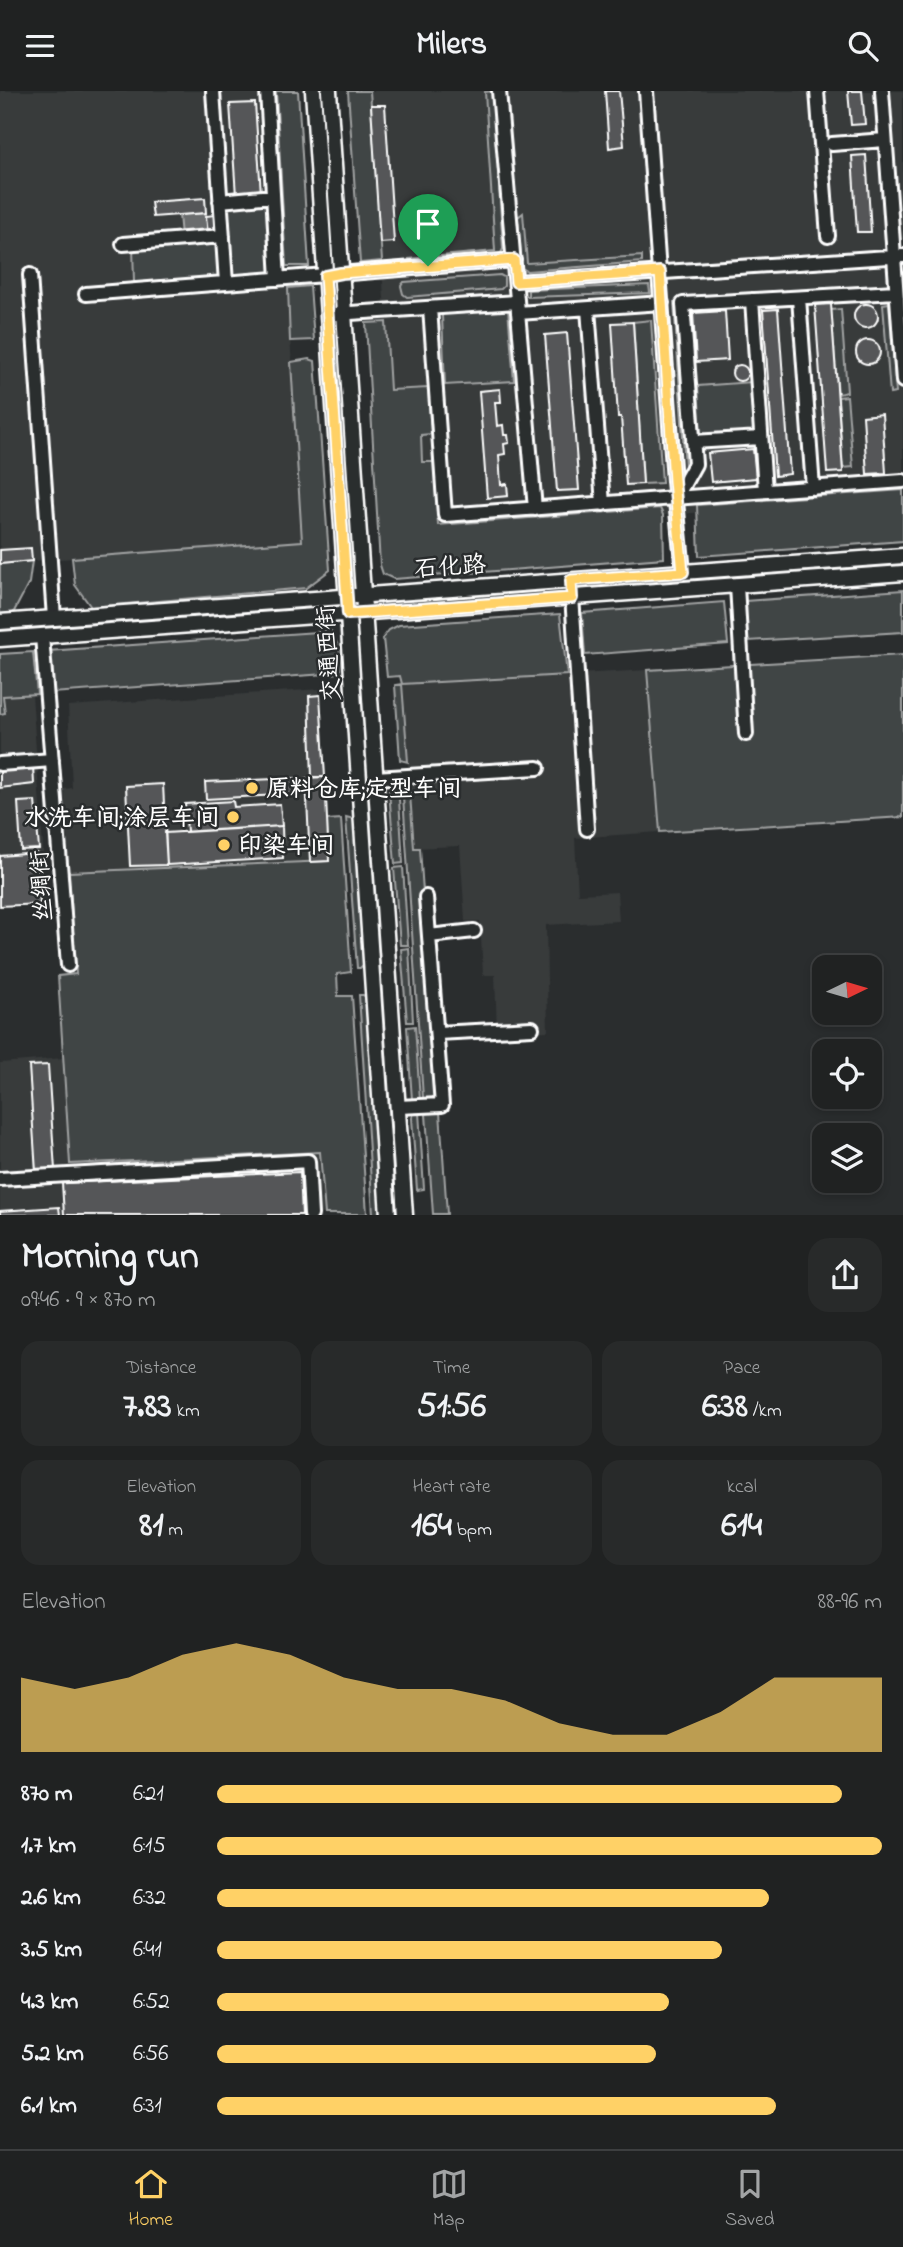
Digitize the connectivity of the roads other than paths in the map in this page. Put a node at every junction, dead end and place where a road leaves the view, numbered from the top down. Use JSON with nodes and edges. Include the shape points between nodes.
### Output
{"nodes":[{"id":1,"x":213,"y":91,"type":"edge"},
{"id":2,"x":267,"y":91,"type":"edge"},
{"id":3,"x":313,"y":91,"type":"edge"},
{"id":4,"x":329,"y":91,"type":"edge"},
{"id":5,"x":499,"y":91,"type":"edge"},
{"id":6,"x":646,"y":91,"type":"edge"},
{"id":7,"x":817,"y":91,"type":"edge"},
{"id":8,"x":882,"y":91,"type":"edge"},
{"id":9,"x":885,"y":140,"type":"junction"},
{"id":10,"x":832,"y":144,"type":"dead end"},
{"id":11,"x":273,"y":196,"type":"junction"},
{"id":12,"x":220,"y":201,"type":"junction"},
{"id":13,"x":223,"y":236,"type":"junction"},
{"id":14,"x":828,"y":236,"type":"dead end"},
{"id":15,"x":123,"y":244,"type":"dead end"},
{"id":16,"x":898,"y":256,"type":"edge"},
{"id":17,"x":514,"y":260,"type":"junction"},
{"id":18,"x":660,"y":272,"type":"junction"},
{"id":19,"x":341,"y":273,"type":"junction"},
{"id":20,"x":30,"y":275,"type":"dead end"},
{"id":21,"x":325,"y":276,"type":"junction"},
{"id":22,"x":278,"y":279,"type":"junction"},
{"id":23,"x":516,"y":282,"type":"junction"},
{"id":24,"x":226,"y":283,"type":"junction"},
{"id":25,"x":896,"y":292,"type":"junction"},
{"id":26,"x":86,"y":294,"type":"dead end"},
{"id":27,"x":799,"y":298,"type":"junction"},
{"id":28,"x":752,"y":300,"type":"junction"},
{"id":29,"x":662,"y":303,"type":"junction"},
{"id":30,"x":430,"y":308,"type":"junction"},
{"id":31,"x":518,"y":308,"type":"junction"},
{"id":32,"x":589,"y":309,"type":"junction"},
{"id":33,"x":344,"y":314,"type":"junction"},
{"id":34,"x":328,"y":315,"type":"junction"},
{"id":35,"x":903,"y":381,"type":"edge"},
{"id":36,"x":761,"y":438,"type":"junction"},
{"id":37,"x":693,"y":442,"type":"junction"},
{"id":38,"x":903,"y":481,"type":"edge"},
{"id":39,"x":813,"y":488,"type":"junction"},
{"id":40,"x":765,"y":492,"type":"junction"},
{"id":41,"x":676,"y":498,"type":"junction"},
{"id":42,"x":603,"y":504,"type":"junction"},
{"id":43,"x":535,"y":509,"type":"junction"},
{"id":44,"x":903,"y":556,"type":"edge"},
{"id":45,"x":683,"y":572,"type":"junction"},
{"id":46,"x":903,"y":573,"type":"edge"},
{"id":47,"x":571,"y":580,"type":"junction"},
{"id":48,"x":737,"y":586,"type":"junction"},
{"id":49,"x":355,"y":596,"type":"junction"},
{"id":50,"x":572,"y":598,"type":"junction"},
{"id":51,"x":364,"y":613,"type":"junction"},
{"id":52,"x":348,"y":614,"type":"junction"},
{"id":53,"x":54,"y":618,"type":"junction"},
{"id":54,"x":0,"y":622,"type":"edge"},
{"id":55,"x":42,"y":636,"type":"junction"},
{"id":56,"x":0,"y":639,"type":"edge"},
{"id":57,"x":746,"y":734,"type":"dead end"},
{"id":58,"x":52,"y":760,"type":"junction"},
{"id":59,"x":0,"y":764,"type":"edge"},
{"id":60,"x":538,"y":768,"type":"dead end"},
{"id":61,"x":375,"y":778,"type":"junction"},
{"id":62,"x":587,"y":829,"type":"dead end"},
{"id":63,"x":426,"y":897,"type":"dead end"},
{"id":64,"x":474,"y":931,"type":"dead end"},
{"id":65,"x":429,"y":936,"type":"junction"},
{"id":66,"x":68,"y":965,"type":"dead end"},
{"id":67,"x":532,"y":1028,"type":"dead end"},
{"id":68,"x":437,"y":1033,"type":"junction"},
{"id":69,"x":398,"y":1107,"type":"junction"},
{"id":70,"x":0,"y":1179,"type":"edge"},
{"id":71,"x":311,"y":1215,"type":"edge"},
{"id":72,"x":388,"y":1215,"type":"edge"},
{"id":73,"x":405,"y":1215,"type":"edge"}],
"edges":[{"from":1,"to":12,"type":"street"},
{"from":2,"to":11,"type":"street"},
{"from":3,"to":21,"type":"main road","name":"交通西街"},
{"from":4,"to":19,"type":"main road","name":"交通西街"},
{"from":5,"to":17,"type":"street"},
{"from":6,"to":18,"type":"street"},
{"from":7,"to":14,"type":"street"},
{"from":8,"to":9,"type":"street"},
{"from":9,"to":10,"type":"street"},
{"from":9,"to":16,"type":"street"},
{"from":11,"to":12,"type":"street"},
{"from":11,"to":22,"type":"street"},
{"from":12,"to":13,"type":"street"},
{"from":13,"to":15,"type":"street"},
{"from":13,"to":24,"type":"street"},
{"from":16,"to":18,"type":"street"},
{"from":16,"to":25,"type":"street"},
{"from":17,"to":19,"type":"street"},
{"from":17,"to":23,"type":"street"},
{"from":18,"to":23,"type":"street"},
{"from":18,"to":29,"type":"street"},
{"from":19,"to":21,"type":"street"},
{"from":19,"to":33,"type":"main road","name":"交通西街"},
{"from":20,"to":53,"type":"street"},
{"from":21,"to":22,"type":"street"},
{"from":21,"to":34,"type":"main road","name":"交通西街"},
{"from":22,"to":24,"type":"street"},
{"from":23,"to":31,"type":"street"},
{"from":24,"to":26,"type":"street"},
{"from":25,"to":27,"type":"street"},
{"from":25,"to":35,"type":"street"},
{"from":27,"to":28,"type":"street"},
{"from":27,"to":39,"type":"street"},
{"from":28,"to":36,"type":"street"},
{"from":28,"to":37,"type":"street","via":[[683,304]]},
{"from":29,"to":32,"type":"street"},
{"from":29,"to":41,"type":"street"},
{"from":30,"to":31,"type":"street"},
{"from":30,"to":33,"type":"street"},
{"from":30,"to":43,"type":"street","via":[[445,515]]},
{"from":31,"to":32,"type":"street"},
{"from":31,"to":43,"type":"street"},
{"from":32,"to":42,"type":"street"},
{"from":33,"to":34,"type":"street"},
{"from":33,"to":49,"type":"main road","name":"交通西街"},
{"from":34,"to":49,"type":"main road","name":"交通西街"},
{"from":36,"to":37,"type":"street"},
{"from":36,"to":40,"type":"street"},
{"from":37,"to":41,"type":"street","via":[[695,464]]},
{"from":38,"to":39,"type":"street"},
{"from":39,"to":40,"type":"street"},
{"from":40,"to":41,"type":"street"},
{"from":41,"to":42,"type":"street"},
{"from":41,"to":45,"type":"street"},
{"from":42,"to":43,"type":"street"},
{"from":44,"to":45,"type":"main road","name":"石化路"},
{"from":45,"to":47,"type":"main road","name":"石化路"},
{"from":46,"to":48,"type":"main road","name":"石化路"},
{"from":47,"to":49,"type":"main road","name":"石化路"},
{"from":47,"to":50,"type":"street"},
{"from":48,"to":50,"type":"main road","name":"石化路"},
{"from":48,"to":57,"type":"street"},
{"from":49,"to":51,"type":"main road","name":"交通西街"},
{"from":49,"to":52,"type":"main road","name":"交通西街"},
{"from":49,"to":53,"type":"main road","name":"石化路"},
{"from":50,"to":51,"type":"main road","name":"石化路"},
{"from":50,"to":62,"type":"street"},
{"from":51,"to":52,"type":"main road","name":"石化路"},
{"from":51,"to":61,"type":"main road","name":"交通西街"},
{"from":52,"to":55,"type":"main road","name":"石化路"},
{"from":52,"to":72,"type":"main road","name":"交通西街"},
{"from":53,"to":54,"type":"main road","name":"石化路"},
{"from":55,"to":56,"type":"main road","name":"石化路"},
{"from":55,"to":58,"type":"street","name":"丝绸街"},
{"from":58,"to":59,"type":"street"},
{"from":58,"to":66,"type":"street","name":"丝绸街"},
{"from":60,"to":61,"type":"street"},
{"from":61,"to":69,"type":"main road","name":"交通西街"},
{"from":63,"to":65,"type":"street"},
{"from":64,"to":65,"type":"street"},
{"from":65,"to":68,"type":"street"},
{"from":67,"to":68,"type":"street"},
{"from":68,"to":69,"type":"street","via":[[442,1105]]},
{"from":69,"to":73,"type":"main road","name":"交通西街"},
{"from":70,"to":71,"type":"street","via":[[308,1161]]}]}
